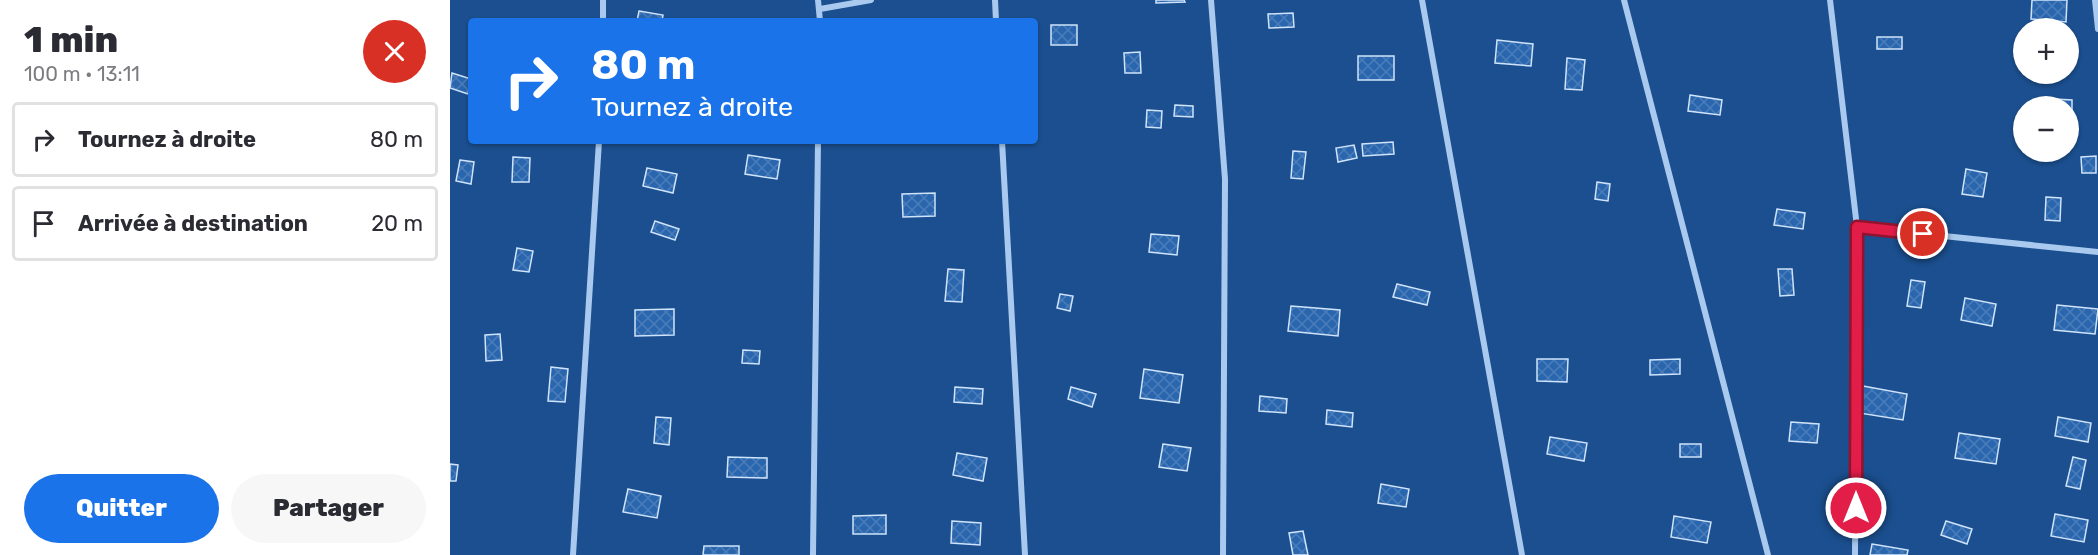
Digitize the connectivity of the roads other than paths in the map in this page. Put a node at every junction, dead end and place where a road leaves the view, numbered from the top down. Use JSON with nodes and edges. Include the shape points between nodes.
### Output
{"nodes":[{"id":1,"x":603,"y":0,"type":"edge"},
{"id":2,"x":818,"y":0,"type":"edge"},
{"id":3,"x":871,"y":0,"type":"edge"},
{"id":4,"x":995,"y":0,"type":"edge"},
{"id":5,"x":1211,"y":0,"type":"edge"},
{"id":6,"x":1422,"y":0,"type":"edge"},
{"id":7,"x":1624,"y":0,"type":"edge"},
{"id":8,"x":1830,"y":0,"type":"edge"},
{"id":9,"x":2095,"y":0,"type":"edge"},
{"id":10,"x":820,"y":9,"type":"junction"},
{"id":11,"x":603,"y":18,"type":"edge"},
{"id":12,"x":820,"y":18,"type":"edge"},
{"id":13,"x":996,"y":18,"type":"edge"},
{"id":14,"x":2098,"y":29,"type":"edge"},
{"id":15,"x":599,"y":144,"type":"edge"},
{"id":16,"x":818,"y":144,"type":"edge"},
{"id":17,"x":1002,"y":144,"type":"edge"},
{"id":18,"x":1857,"y":227,"type":"junction"},
{"id":19,"x":2098,"y":252,"type":"edge"},
{"id":20,"x":573,"y":555,"type":"edge"},
{"id":21,"x":813,"y":555,"type":"edge"},
{"id":22,"x":1025,"y":555,"type":"edge"},
{"id":23,"x":1223,"y":555,"type":"edge"},
{"id":24,"x":1522,"y":555,"type":"edge"},
{"id":25,"x":1768,"y":555,"type":"edge"},
{"id":26,"x":1855,"y":555,"type":"edge"}],
"edges":[{"from":1,"to":11,"type":"street"},
{"from":2,"to":10,"type":"street"},
{"from":3,"to":10,"type":"street"},
{"from":4,"to":13,"type":"street"},
{"from":5,"to":23,"type":"street","via":[[1225,179]]},
{"from":6,"to":24,"type":"street"},
{"from":7,"to":25,"type":"street"},
{"from":8,"to":18,"type":"street"},
{"from":9,"to":14,"type":"street"},
{"from":10,"to":12,"type":"street"},
{"from":15,"to":20,"type":"street"},
{"from":16,"to":21,"type":"street"},
{"from":17,"to":22,"type":"street"},
{"from":18,"to":19,"type":"street"},
{"from":18,"to":26,"type":"street"}]}
